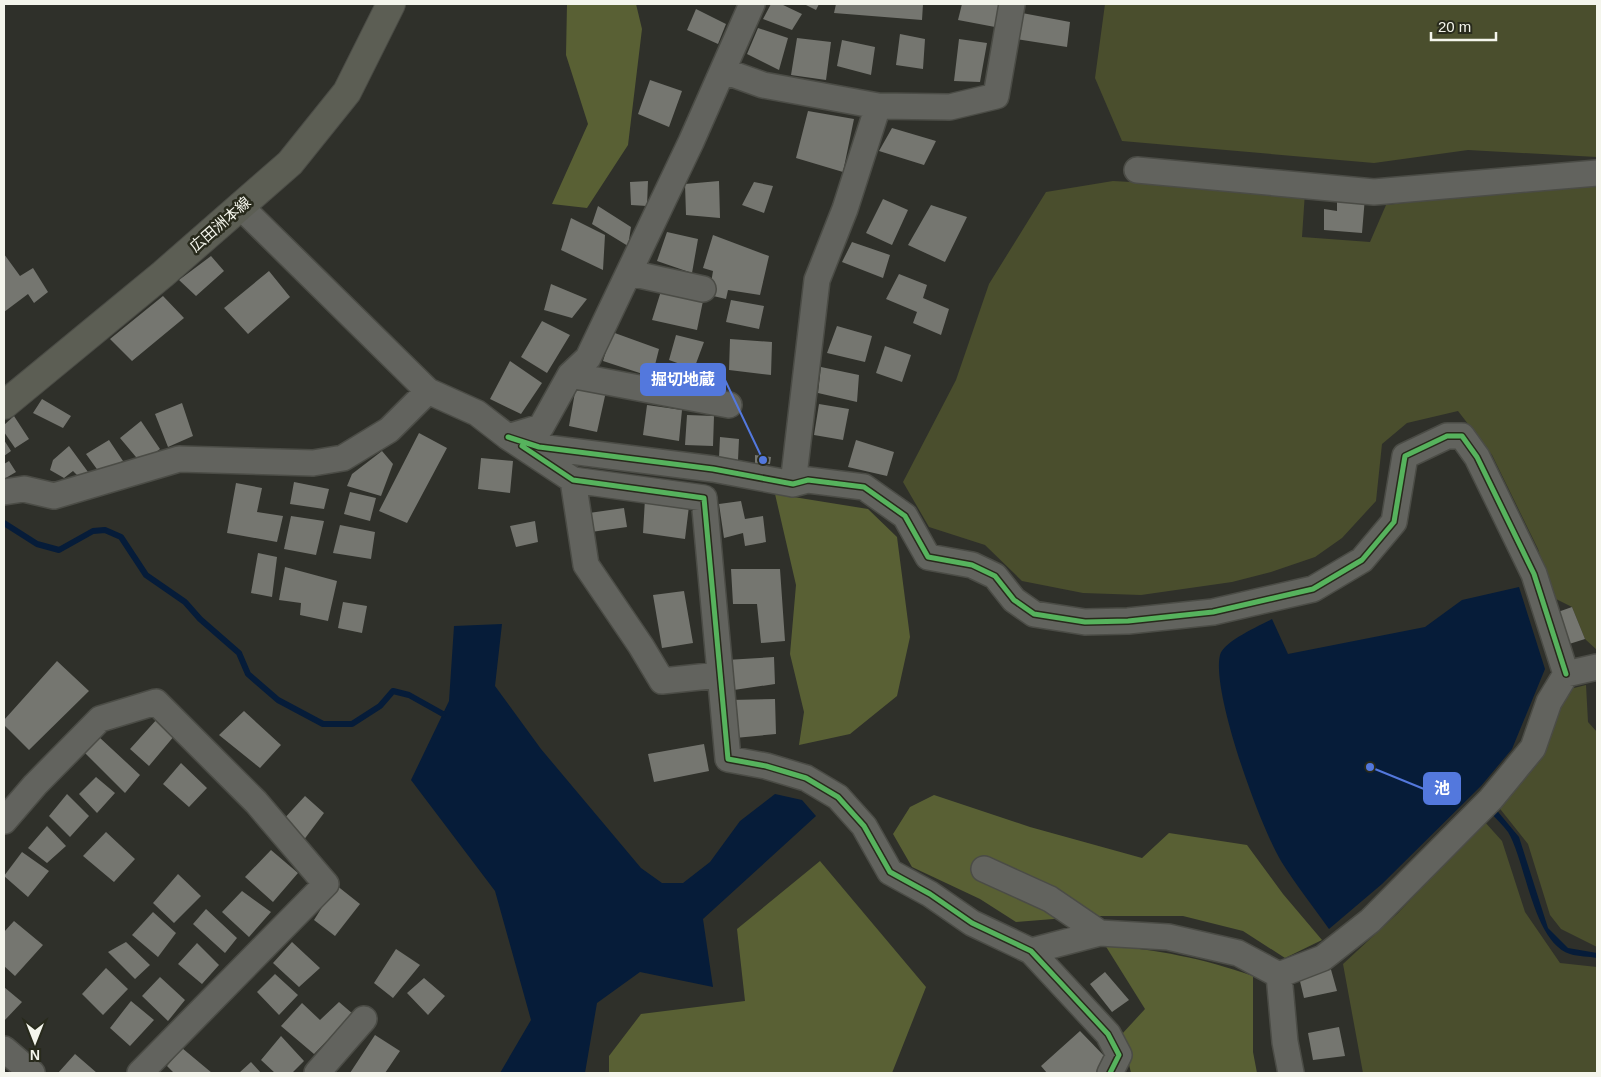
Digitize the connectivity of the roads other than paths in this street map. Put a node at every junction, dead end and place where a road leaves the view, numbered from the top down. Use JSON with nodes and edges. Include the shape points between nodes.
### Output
{"nodes":[{"id":1,"x":391,"y":4,"type":"edge"},
{"id":2,"x":752,"y":4,"type":"edge"},
{"id":3,"x":1012,"y":4,"type":"edge"},
{"id":4,"x":724,"y":71,"type":"junction"},
{"id":5,"x":878,"y":106,"type":"junction"},
{"id":6,"x":1137,"y":170,"type":"dead end"},
{"id":7,"x":1597,"y":173,"type":"edge"},
{"id":8,"x":240,"y":206,"type":"junction"},
{"id":9,"x":630,"y":273,"type":"junction"},
{"id":10,"x":703,"y":289,"type":"dead end"},
{"id":11,"x":570,"y":375,"type":"junction"},
{"id":12,"x":428,"y":391,"type":"junction"},
{"id":13,"x":4,"y":405,"type":"edge"},
{"id":14,"x":729,"y":405,"type":"dead end"},
{"id":15,"x":508,"y":437,"type":"junction"},
{"id":16,"x":573,"y":480,"type":"junction"},
{"id":17,"x":792,"y":484,"type":"junction"},
{"id":18,"x":4,"y":492,"type":"edge"},
{"id":19,"x":1597,"y":668,"type":"edge"},
{"id":20,"x":1566,"y":674,"type":"junction"},
{"id":21,"x":720,"y":675,"type":"junction"},
{"id":22,"x":4,"y":821,"type":"edge"},
{"id":23,"x":984,"y":869,"type":"dead end"},
{"id":24,"x":1100,"y":933,"type":"junction"},
{"id":25,"x":1031,"y":951,"type":"junction"},
{"id":26,"x":1279,"y":975,"type":"junction"},
{"id":27,"x":364,"y":1019,"type":"dead end"},
{"id":28,"x":4,"y":1049,"type":"edge"},
{"id":29,"x":32,"y":1073,"type":"edge"},
{"id":30,"x":140,"y":1073,"type":"edge"},
{"id":31,"x":317,"y":1073,"type":"edge"},
{"id":32,"x":1110,"y":1073,"type":"edge"},
{"id":33,"x":1291,"y":1073,"type":"edge"}],
"edges":[{"from":1,"to":8,"type":"main road","name":"広田洲本線","via":[[346,92],[290,163]]},
{"from":2,"to":4,"type":"street"},
{"from":3,"to":5,"type":"street","via":[[996,96],[950,108]]},
{"from":4,"to":5,"type":"street","via":[[763,85]]},
{"from":4,"to":9,"type":"street"},
{"from":5,"to":17,"type":"street","via":[[845,209],[817,280]]},
{"from":6,"to":7,"type":"street","via":[[1374,192]]},
{"from":8,"to":12,"type":"street"},
{"from":8,"to":13,"type":"main road","name":"広田洲本線"},
{"from":9,"to":10,"type":"street"},
{"from":9,"to":11,"type":"street","via":[[588,358]]},
{"from":11,"to":14,"type":"street"},
{"from":11,"to":15,"type":"street","via":[[541,427]]},
{"from":12,"to":15,"type":"street","via":[[477,413]]},
{"from":12,"to":18,"type":"street","via":[[389,430],[343,458],[313,463],[179,459],[54,496],[24,489]]},
{"from":15,"to":16,"type":"street"},
{"from":15,"to":17,"type":"street","via":[[539,447],[713,469]]},
{"from":16,"to":21,"type":"street","via":[[586,565],[662,681]]},
{"from":16,"to":21,"type":"street","via":[[704,498]]},
{"from":17,"to":20,"type":"street","via":[[808,480],[864,486],[905,516],[928,557],[972,565],[995,576],[1014,600],[1034,614],[1085,622],[1128,621],[1213,612],[1313,589],[1362,560],[1394,522],[1405,456],[1447,436],[1462,436],[1477,457],[1534,574]]},
{"from":19,"to":20,"type":"street"},
{"from":20,"to":26,"type":"street","via":[[1550,702],[1532,748],[1491,799],[1370,921],[1323,958]]},
{"from":21,"to":25,"type":"street","via":[[728,759],[806,778],[838,796],[864,826],[890,872],[972,923]]},
{"from":22,"to":30,"type":"street","via":[[100,719],[156,702],[256,802],[326,884]]},
{"from":23,"to":24,"type":"street","via":[[1050,899]]},
{"from":24,"to":25,"type":"street"},
{"from":24,"to":26,"type":"street","via":[[1168,937],[1238,953]]},
{"from":25,"to":32,"type":"street","via":[[1108,1034],[1120,1055]]},
{"from":26,"to":33,"type":"street"},
{"from":27,"to":31,"type":"street"},
{"from":28,"to":29,"type":"street"}]}
